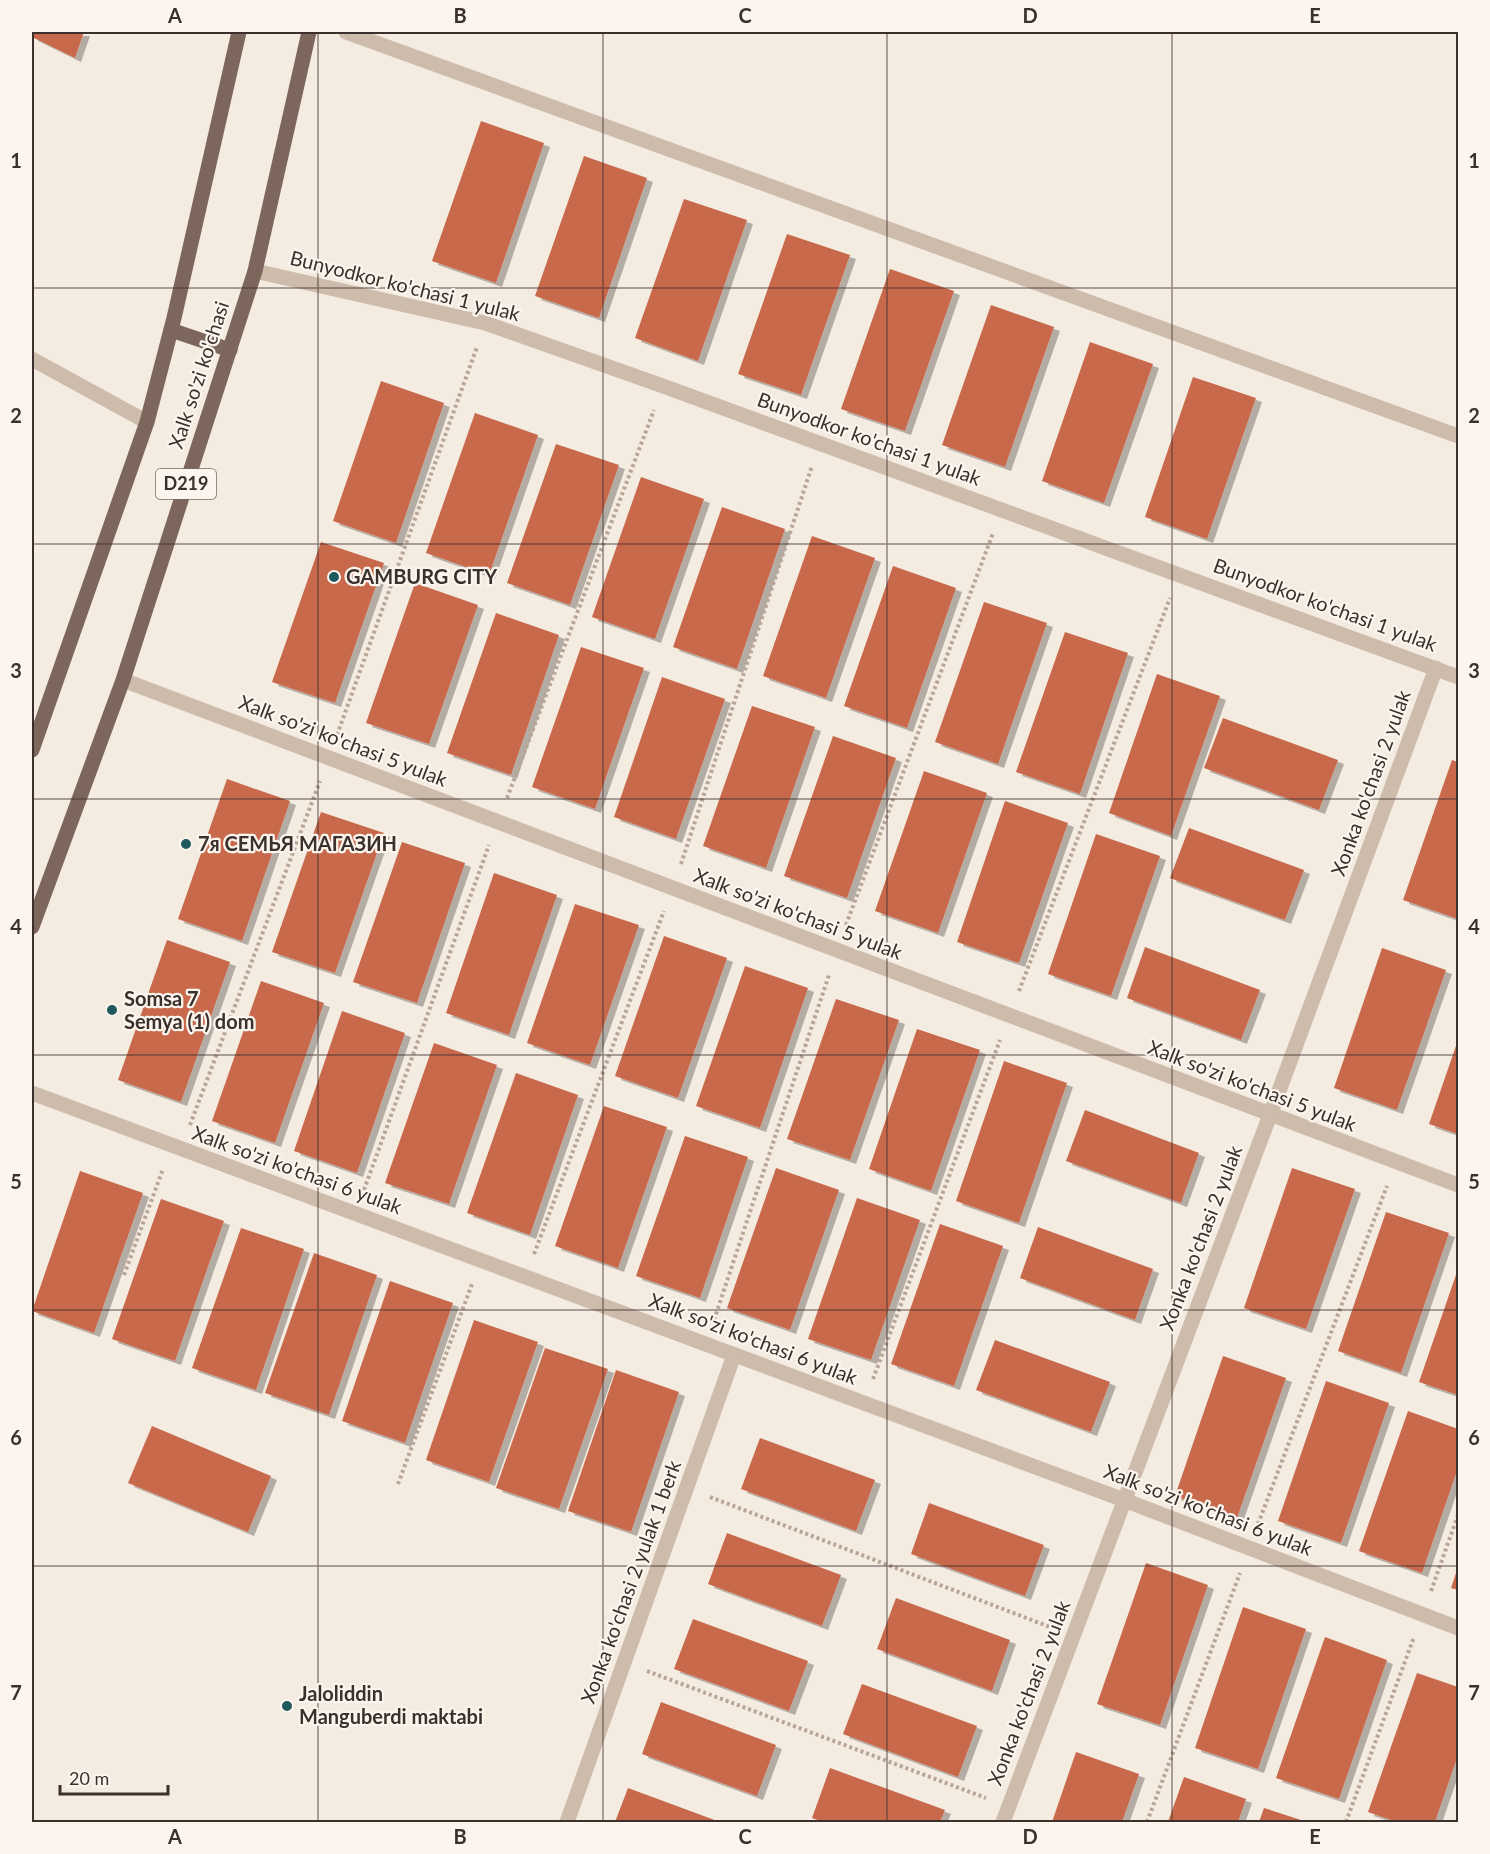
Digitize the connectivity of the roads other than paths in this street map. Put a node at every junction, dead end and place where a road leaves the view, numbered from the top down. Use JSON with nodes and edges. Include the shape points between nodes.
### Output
{"nodes":[{"id":1,"x":239,"y":32,"type":"edge"},
{"id":2,"x":309,"y":32,"type":"edge"},
{"id":3,"x":346,"y":32,"type":"edge"},
{"id":4,"x":255,"y":271,"type":"junction"},
{"id":5,"x":171,"y":330,"type":"junction"},
{"id":6,"x":230,"y":350,"type":"junction"},
{"id":7,"x":32,"y":359,"type":"edge"},
{"id":8,"x":147,"y":422,"type":"junction"},
{"id":9,"x":1458,"y":436,"type":"edge"},
{"id":10,"x":1436,"y":668,"type":"junction"},
{"id":11,"x":1458,"y":677,"type":"edge"},
{"id":12,"x":123,"y":680,"type":"junction"},
{"id":13,"x":32,"y":750,"type":"edge"},
{"id":14,"x":32,"y":927,"type":"edge"},
{"id":15,"x":32,"y":1093,"type":"edge"},
{"id":16,"x":1270,"y":1115,"type":"junction"},
{"id":17,"x":1458,"y":1185,"type":"edge"},
{"id":18,"x":734,"y":1355,"type":"junction"},
{"id":19,"x":1124,"y":1500,"type":"junction"},
{"id":20,"x":1458,"y":1628,"type":"edge"},
{"id":21,"x":567,"y":1822,"type":"edge"},
{"id":22,"x":1003,"y":1822,"type":"edge"}],
"edges":[{"from":1,"to":5,"type":"main road","name":"Xalk so'zi ko'chasi","number":"D219"},
{"from":2,"to":4,"type":"main road","name":"Xalk so'zi ko'chasi","number":"D219"},
{"from":3,"to":9,"type":"street"},
{"from":4,"to":6,"type":"main road","name":"Xalk so'zi ko'chasi","number":"D219"},
{"from":4,"to":10,"type":"street","name":"Bunyodkor ko'chasi 1 yulak","via":[[485,323]]},
{"from":5,"to":6,"type":"main road"},
{"from":5,"to":8,"type":"main road","name":"Xalk so'zi ko'chasi","number":"D219"},
{"from":6,"to":12,"type":"main road","name":"Xalk so'zi ko'chasi","number":"D219"},
{"from":7,"to":8,"type":"street"},
{"from":8,"to":13,"type":"main road","name":"Xalk so'zi ko'chasi","number":"D219"},
{"from":10,"to":11,"type":"street","name":"Bunyodkor ko'chasi 1 yulak"},
{"from":10,"to":16,"type":"street","name":"Xonka ko'chasi 2 yulak"},
{"from":12,"to":14,"type":"main road","name":"Xalk so'zi ko'chasi","number":"D219"},
{"from":12,"to":16,"type":"street","name":"Xalk so'zi ko'chasi 5 yulak"},
{"from":15,"to":18,"type":"street","name":"Xalk so'zi ko'chasi 6 yulak"},
{"from":16,"to":17,"type":"street","name":"Xalk so'zi ko'chasi 5 yulak"},
{"from":16,"to":19,"type":"street","name":"Xonka ko'chasi 2 yulak"},
{"from":18,"to":19,"type":"street","name":"Xalk so'zi ko'chasi 6 yulak"},
{"from":18,"to":21,"type":"street","name":"Xonka ko'chasi 2 yulak 1 berk"},
{"from":19,"to":20,"type":"street","name":"Xalk so'zi ko'chasi 6 yulak"},
{"from":19,"to":22,"type":"street","name":"Xonka ko'chasi 2 yulak"}]}
